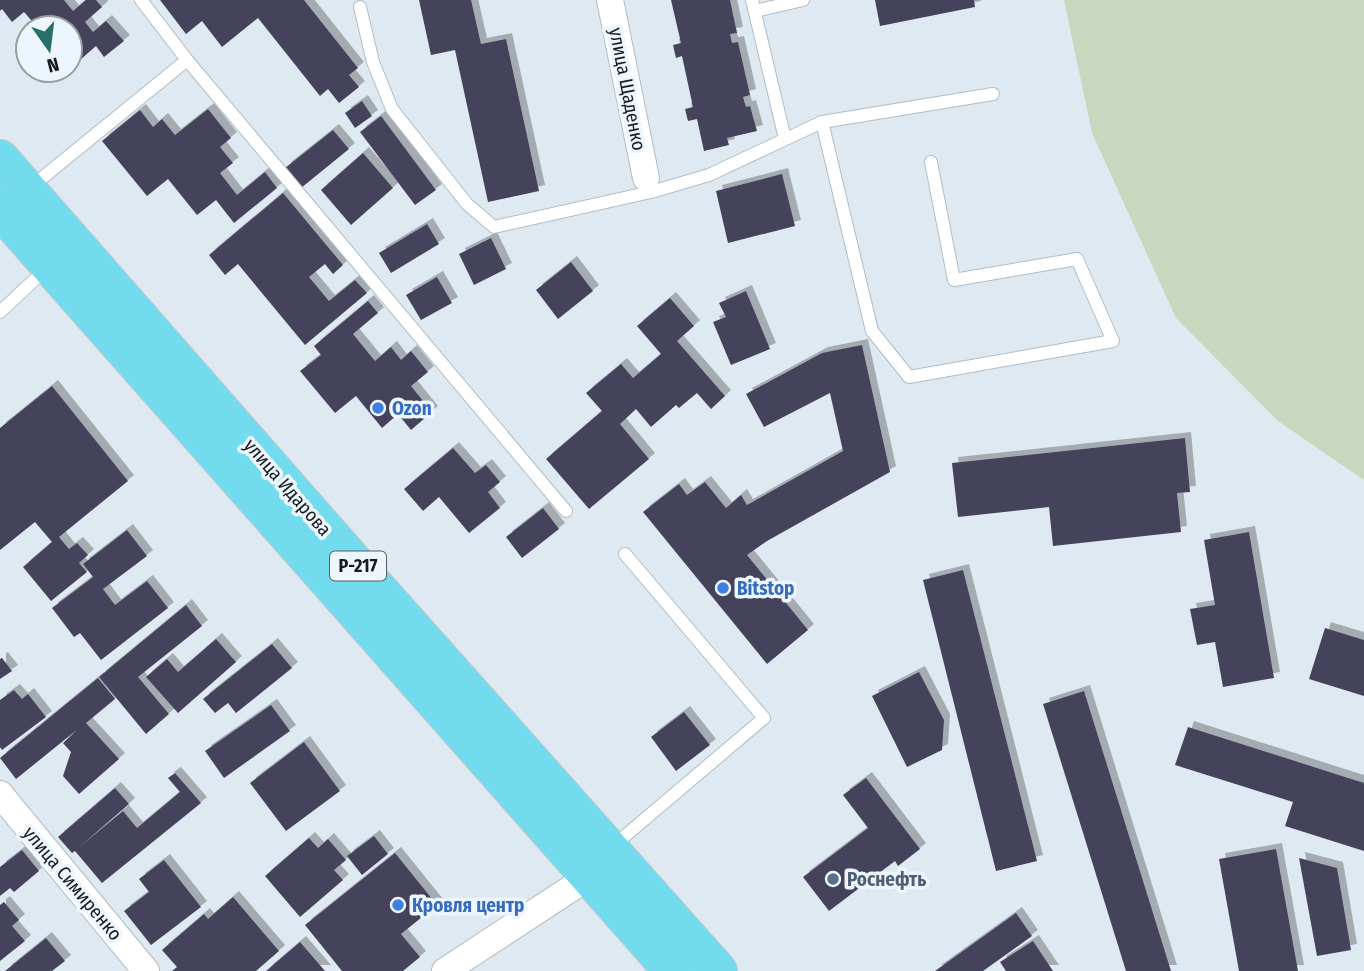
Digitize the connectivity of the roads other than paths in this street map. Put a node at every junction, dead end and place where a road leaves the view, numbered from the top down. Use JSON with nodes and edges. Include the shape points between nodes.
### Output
{"nodes":[{"id":1,"x":141,"y":0,"type":"edge"},
{"id":2,"x":610,"y":0,"type":"edge"},
{"id":3,"x":803,"y":0,"type":"edge"},
{"id":4,"x":754,"y":5,"type":"edge"},
{"id":5,"x":360,"y":6,"type":"dead end"},
{"id":6,"x":187,"y":61,"type":"junction"},
{"id":7,"x":993,"y":94,"type":"dead end"},
{"id":8,"x":822,"y":122,"type":"junction"},
{"id":9,"x":785,"y":139,"type":"junction"},
{"id":10,"x":0,"y":159,"type":"edge"},
{"id":11,"x":931,"y":162,"type":"dead end"},
{"id":12,"x":649,"y":185,"type":"junction"},
{"id":13,"x":14,"y":200,"type":"edge"},
{"id":14,"x":50,"y":266,"type":"junction"},
{"id":15,"x":0,"y":312,"type":"edge"},
{"id":16,"x":566,"y":511,"type":"dead end"},
{"id":17,"x":625,"y":554,"type":"dead end"},
{"id":18,"x":0,"y":794,"type":"edge"},
{"id":19,"x":600,"y":863,"type":"junction"},
{"id":20,"x":146,"y":971,"type":"edge"},
{"id":21,"x":445,"y":971,"type":"edge"},
{"id":22,"x":673,"y":971,"type":"edge"},
{"id":23,"x":718,"y":971,"type":"edge"}],
"edges":[{"from":1,"to":6,"type":"lane"},
{"from":2,"to":12,"type":"street","name":"улица Щаденко"},
{"from":3,"to":4,"type":"lane"},
{"from":4,"to":9,"type":"lane"},
{"from":5,"to":12,"type":"lane","via":[[373,62],[392,109],[467,204],[494,227]]},
{"from":6,"to":13,"type":"lane"},
{"from":6,"to":16,"type":"lane"},
{"from":7,"to":8,"type":"lane"},
{"from":8,"to":9,"type":"lane"},
{"from":8,"to":11,"type":"lane","via":[[872,331],[909,377],[1113,341],[1077,259],[954,280]]},
{"from":9,"to":12,"type":"lane","via":[[709,175]]},
{"from":10,"to":13,"type":"main road","name":"улица Идарова","number":"Р-217"},
{"from":13,"to":14,"type":"main road","name":"улица Идарова","number":"Р-217"},
{"from":13,"to":19,"type":"main road","name":"улица Идарова","number":"Р-217"},
{"from":14,"to":15,"type":"lane"},
{"from":14,"to":19,"type":"main road","name":"улица Идарова","number":"Р-217"},
{"from":17,"to":19,"type":"lane","via":[[764,718]]},
{"from":18,"to":20,"type":"street","name":"улица Симиренко"},
{"from":19,"to":21,"type":"street"},
{"from":19,"to":22,"type":"main road","name":"улица Идарова","number":"Р-217"},
{"from":19,"to":23,"type":"main road","name":"улица Идарова","number":"Р-217"}]}
